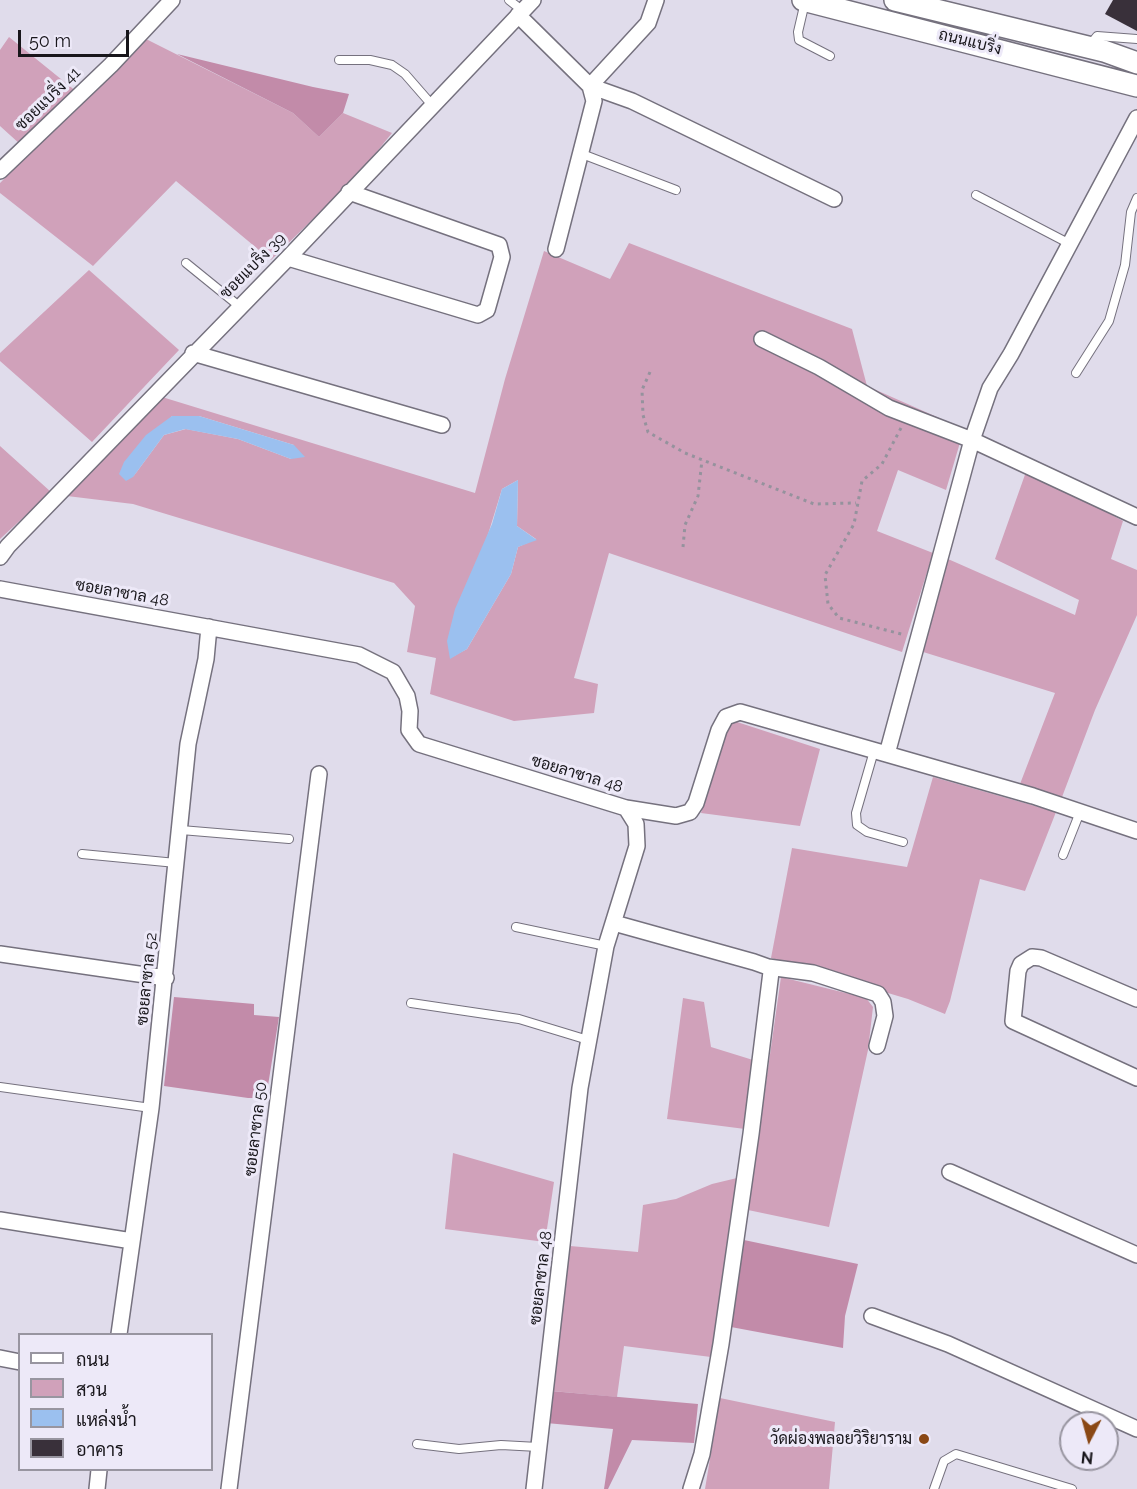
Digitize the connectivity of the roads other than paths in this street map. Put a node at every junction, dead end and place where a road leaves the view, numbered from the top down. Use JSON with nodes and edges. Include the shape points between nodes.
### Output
{"nodes":[{"id":1,"x":172,"y":0,"type":"edge"},
{"id":2,"x":509,"y":0,"type":"edge"},
{"id":3,"x":656,"y":0,"type":"edge"},
{"id":4,"x":804,"y":0,"type":"edge"},
{"id":5,"x":895,"y":0,"type":"edge"},
{"id":6,"x":524,"y":8,"type":"edge"},
{"id":7,"x":1137,"y":39,"type":"edge"},
{"id":8,"x":1089,"y":47,"type":"junction"},
{"id":9,"x":830,"y":56,"type":"dead end"},
{"id":10,"x":339,"y":60,"type":"dead end"},
{"id":11,"x":1137,"y":63,"type":"edge"},
{"id":12,"x":591,"y":86,"type":"junction"},
{"id":13,"x":1137,"y":86,"type":"edge"},
{"id":14,"x":432,"y":105,"type":"junction"},
{"id":15,"x":1137,"y":118,"type":"edge"},
{"id":16,"x":582,"y":154,"type":"junction"},
{"id":17,"x":0,"y":171,"type":"edge"},
{"id":18,"x":676,"y":190,"type":"dead end"},
{"id":19,"x":349,"y":192,"type":"junction"},
{"id":20,"x":976,"y":195,"type":"dead end"},
{"id":21,"x":1137,"y":198,"type":"edge"},
{"id":22,"x":834,"y":199,"type":"dead end"},
{"id":23,"x":1070,"y":244,"type":"junction"},
{"id":24,"x":556,"y":249,"type":"dead end"},
{"id":25,"x":288,"y":258,"type":"junction"},
{"id":26,"x":186,"y":263,"type":"dead end"},
{"id":27,"x":239,"y":306,"type":"junction"},
{"id":28,"x":762,"y":339,"type":"dead end"},
{"id":29,"x":193,"y":353,"type":"junction"},
{"id":30,"x":1076,"y":373,"type":"dead end"},
{"id":31,"x":442,"y":425,"type":"dead end"},
{"id":32,"x":972,"y":440,"type":"junction"},
{"id":33,"x":1137,"y":517,"type":"edge"},
{"id":34,"x":0,"y":557,"type":"edge"},
{"id":35,"x":0,"y":589,"type":"edge"},
{"id":36,"x":209,"y":627,"type":"junction"},
{"id":37,"x":880,"y":752,"type":"junction"},
{"id":38,"x":319,"y":774,"type":"dead end"},
{"id":39,"x":626,"y":808,"type":"junction"},
{"id":40,"x":1080,"y":812,"type":"junction"},
{"id":41,"x":181,"y":830,"type":"junction"},
{"id":42,"x":1137,"y":831,"type":"edge"},
{"id":43,"x":290,"y":839,"type":"dead end"},
{"id":44,"x":903,"y":842,"type":"dead end"},
{"id":45,"x":82,"y":854,"type":"dead end"},
{"id":46,"x":1064,"y":855,"type":"dead end"},
{"id":47,"x":178,"y":863,"type":"junction"},
{"id":48,"x":614,"y":923,"type":"junction"},
{"id":49,"x":516,"y":927,"type":"dead end"},
{"id":50,"x":606,"y":946,"type":"junction"},
{"id":51,"x":0,"y":954,"type":"edge"},
{"id":52,"x":768,"y":967,"type":"junction"},
{"id":53,"x":166,"y":978,"type":"junction"},
{"id":54,"x":1137,"y":999,"type":"edge"},
{"id":55,"x":411,"y":1002,"type":"dead end"},
{"id":56,"x":588,"y":1040,"type":"junction"},
{"id":57,"x":877,"y":1046,"type":"dead end"},
{"id":58,"x":1137,"y":1078,"type":"edge"},
{"id":59,"x":0,"y":1087,"type":"edge"},
{"id":60,"x":151,"y":1108,"type":"junction"},
{"id":61,"x":950,"y":1172,"type":"dead end"},
{"id":62,"x":0,"y":1220,"type":"edge"},
{"id":63,"x":132,"y":1241,"type":"junction"},
{"id":64,"x":1137,"y":1255,"type":"edge"},
{"id":65,"x":872,"y":1316,"type":"dead end"},
{"id":66,"x":119,"y":1333,"type":"edge"},
{"id":67,"x":0,"y":1358,"type":"edge"},
{"id":68,"x":18,"y":1362,"type":"edge"},
{"id":69,"x":1137,"y":1429,"type":"edge"},
{"id":70,"x":417,"y":1444,"type":"dead end"},
{"id":71,"x":538,"y":1447,"type":"junction"},
{"id":72,"x":99,"y":1471,"type":"edge"},
{"id":73,"x":97,"y":1489,"type":"edge"},
{"id":74,"x":229,"y":1489,"type":"edge"},
{"id":75,"x":534,"y":1489,"type":"edge"},
{"id":76,"x":692,"y":1489,"type":"edge"},
{"id":77,"x":934,"y":1489,"type":"edge"},
{"id":78,"x":1072,"y":1489,"type":"edge"}],
"edges":[{"from":1,"to":17,"type":"street","name":"ซอยแบริ่ง 41","via":[[111,65]]},
{"from":2,"to":6,"type":"lane"},
{"from":3,"to":12,"type":"street","via":[[648,23]]},
{"from":4,"to":9,"type":"lane","via":[[799,40]]},
{"from":4,"to":13,"type":"main road","name":"ถนนแบริ่ง"},
{"from":5,"to":8,"type":"main road","name":"ถนนแบริ่ง"},
{"from":6,"to":12,"type":"street"},
{"from":6,"to":14,"type":"street","name":"ซอยแบริ่ง 39"},
{"from":7,"to":8,"type":"lane","via":[[1097,36]]},
{"from":8,"to":11,"type":"main road","name":"ถนนแบริ่ง"},
{"from":10,"to":14,"type":"lane","via":[[392,65]]},
{"from":12,"to":16,"type":"street","via":[[594,101]]},
{"from":12,"to":22,"type":"street","via":[[632,101]]},
{"from":14,"to":19,"type":"street","name":"ซอยแบริ่ง 39"},
{"from":15,"to":23,"type":"street"},
{"from":16,"to":18,"type":"lane"},
{"from":16,"to":24,"type":"street"},
{"from":19,"to":25,"type":"street","name":"ซอยแบริ่ง 39"},
{"from":19,"to":25,"type":"street","via":[[499,245],[502,257],[487,310],[477,315]]},
{"from":20,"to":23,"type":"lane"},
{"from":21,"to":30,"type":"lane","via":[[1131,212],[1125,265],[1109,321]]},
{"from":23,"to":32,"type":"street","via":[[990,388]]},
{"from":25,"to":27,"type":"street","name":"ซอยแบริ่ง 39"},
{"from":26,"to":27,"type":"lane"},
{"from":27,"to":29,"type":"street","name":"ซอยแบริ่ง 39"},
{"from":28,"to":32,"type":"street","via":[[889,408]]},
{"from":29,"to":31,"type":"street"},
{"from":29,"to":34,"type":"street","name":"ซอยแบริ่ง 39"},
{"from":32,"to":33,"type":"street"},
{"from":32,"to":37,"type":"street","via":[[918,639]]},
{"from":35,"to":36,"type":"street","name":"ซอยลาซาล 48"},
{"from":36,"to":39,"type":"street","name":"ซอยลาซาล 48","via":[[360,655],[393,672],[407,696],[409,730],[419,744]]},
{"from":36,"to":41,"type":"street","name":"ซอยลาซาล 52","via":[[188,744]]},
{"from":37,"to":39,"type":"street","via":[[740,712],[726,717],[719,730],[690,812],[676,816]]},
{"from":37,"to":40,"type":"street"},
{"from":37,"to":44,"type":"lane","via":[[856,813],[857,825],[867,832]]},
{"from":38,"to":74,"type":"street","name":"ซอยลาซาล 50"},
{"from":39,"to":48,"type":"street","name":"ซอยลาซาล 48","via":[[636,824],[637,846]]},
{"from":40,"to":42,"type":"street"},
{"from":40,"to":46,"type":"lane"},
{"from":41,"to":43,"type":"lane"},
{"from":41,"to":47,"type":"street","name":"ซอยลาซาล 52"},
{"from":45,"to":47,"type":"lane"},
{"from":47,"to":53,"type":"street","name":"ซอยลาซาล 52"},
{"from":48,"to":50,"type":"street","name":"ซอยลาซาล 48"},
{"from":48,"to":52,"type":"street"},
{"from":49,"to":50,"type":"lane"},
{"from":50,"to":56,"type":"street","name":"ซอยลาซาล 48"},
{"from":51,"to":53,"type":"street"},
{"from":52,"to":57,"type":"street","via":[[813,973],[878,994],[884,1002],[885,1016]]},
{"from":52,"to":76,"type":"street","via":[[771,972],[755,1101],[721,1344]]},
{"from":53,"to":60,"type":"street","name":"ซอยลาซาล 52"},
{"from":54,"to":58,"type":"street","via":[[1032,957],[1018,971],[1013,1022]]},
{"from":55,"to":56,"type":"lane","via":[[519,1019]]},
{"from":56,"to":71,"type":"street","name":"ซอยลาซาล 48"},
{"from":59,"to":60,"type":"lane"},
{"from":60,"to":63,"type":"street","name":"ซอยลาซาล 52"},
{"from":61,"to":64,"type":"street"},
{"from":62,"to":63,"type":"street"},
{"from":63,"to":66,"type":"street","name":"ซอยลาซาล 52"},
{"from":65,"to":69,"type":"street","via":[[948,1344]]},
{"from":67,"to":68,"type":"street"},
{"from":70,"to":71,"type":"lane","via":[[459,1449]]},
{"from":71,"to":75,"type":"street","name":"ซอยลาซาล 48"},
{"from":72,"to":73,"type":"street"},
{"from":77,"to":78,"type":"lane","via":[[944,1461],[956,1454]]}]}
